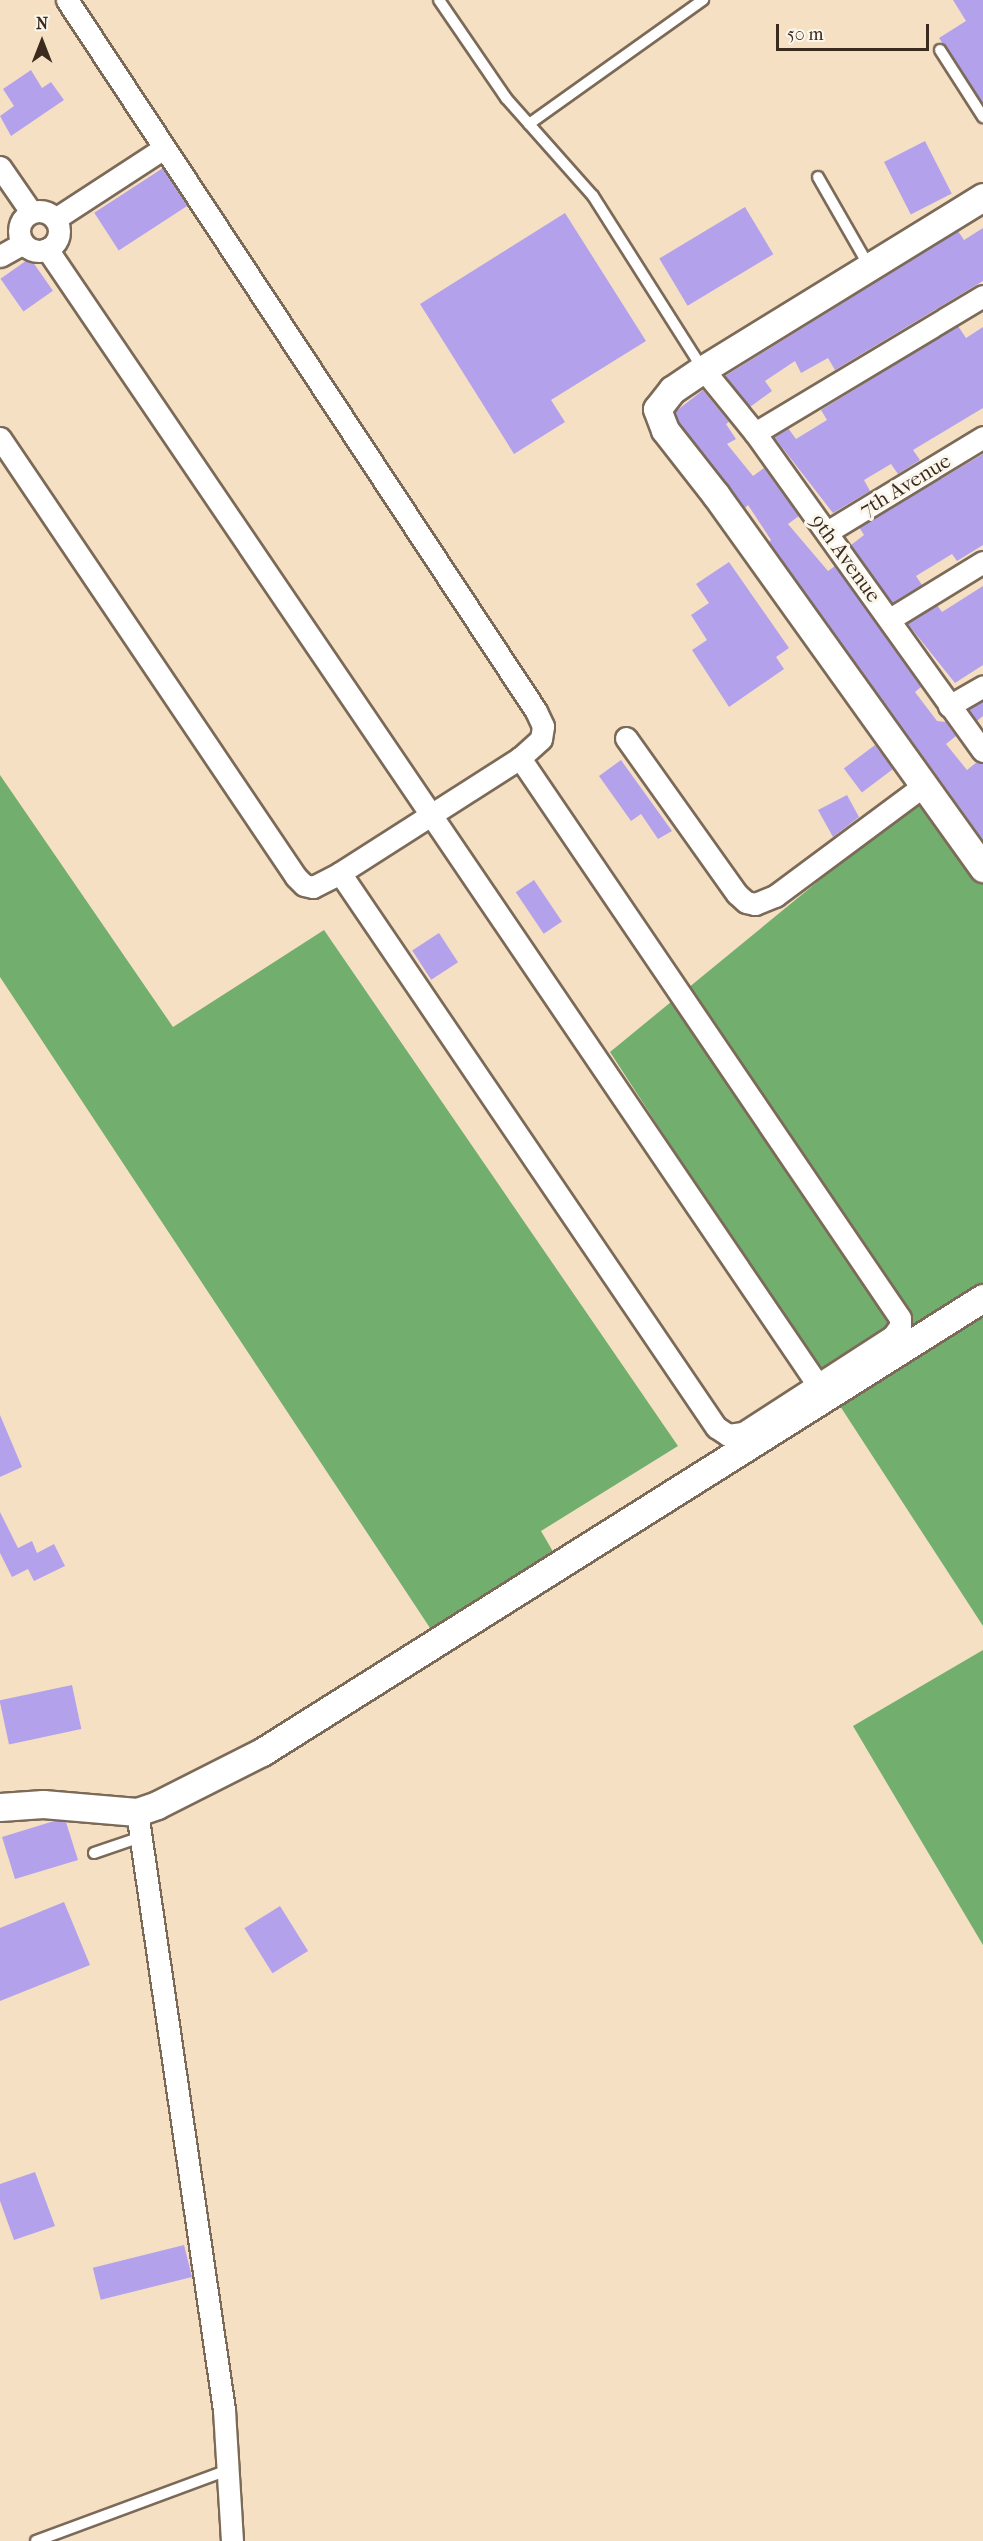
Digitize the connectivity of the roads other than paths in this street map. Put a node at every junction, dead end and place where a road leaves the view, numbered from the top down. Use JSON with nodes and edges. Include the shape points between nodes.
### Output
{"nodes":[{"id":1,"x":67,"y":0,"type":"edge"},
{"id":2,"x":438,"y":0,"type":"edge"},
{"id":3,"x":703,"y":0,"type":"edge"},
{"id":4,"x":940,"y":50,"type":"dead end"},
{"id":5,"x":983,"y":117,"type":"edge"},
{"id":6,"x":530,"y":124,"type":"junction"},
{"id":7,"x":164,"y":148,"type":"junction"},
{"id":8,"x":0,"y":167,"type":"edge"},
{"id":9,"x":818,"y":177,"type":"dead end"},
{"id":10,"x":983,"y":197,"type":"edge"},
{"id":11,"x":31,"y":212,"type":"junction"},
{"id":12,"x":55,"y":219,"type":"junction"},
{"id":13,"x":23,"y":243,"type":"junction"},
{"id":14,"x":47,"y":249,"type":"junction"},
{"id":15,"x":0,"y":256,"type":"edge"},
{"id":16,"x":870,"y":266,"type":"junction"},
{"id":17,"x":983,"y":296,"type":"edge"},
{"id":18,"x":703,"y":369,"type":"junction"},
{"id":19,"x":755,"y":433,"type":"junction"},
{"id":20,"x":983,"y":437,"type":"edge"},
{"id":21,"x":0,"y":438,"type":"edge"},
{"id":22,"x":827,"y":532,"type":"junction"},
{"id":23,"x":983,"y":562,"type":"edge"},
{"id":24,"x":890,"y":619,"type":"junction"},
{"id":25,"x":983,"y":686,"type":"edge"},
{"id":26,"x":949,"y":706,"type":"junction"},
{"id":27,"x":626,"y":738,"type":"dead end"},
{"id":28,"x":983,"y":751,"type":"edge"},
{"id":29,"x":520,"y":758,"type":"junction"},
{"id":30,"x":923,"y":786,"type":"junction"},
{"id":31,"x":427,"y":814,"type":"junction"},
{"id":32,"x":983,"y":868,"type":"edge"},
{"id":33,"x":340,"y":873,"type":"junction"},
{"id":34,"x":983,"y":1298,"type":"edge"},
{"id":35,"x":818,"y":1385,"type":"junction"},
{"id":36,"x":0,"y":1807,"type":"edge"},
{"id":37,"x":139,"y":1824,"type":"junction"},
{"id":38,"x":94,"y":1853,"type":"dead end"},
{"id":39,"x":228,"y":2470,"type":"junction"},
{"id":40,"x":36,"y":2541,"type":"edge"},
{"id":41,"x":232,"y":2541,"type":"edge"}],
"edges":[{"from":1,"to":7,"type":"street"},
{"from":2,"to":6,"type":"lane","via":[[506,98]]},
{"from":3,"to":6,"type":"lane"},
{"from":4,"to":5,"type":"lane"},
{"from":6,"to":18,"type":"lane","via":[[610,220]]},
{"from":7,"to":12,"type":"street"},
{"from":7,"to":29,"type":"street","via":[[536,711],[543,726],[541,738]]},
{"from":8,"to":11,"type":"street"},
{"from":9,"to":16,"type":"lane"},
{"from":10,"to":16,"type":"street"},
{"from":11,"to":12,"type":"street","via":[[44,211]]},
{"from":11,"to":13,"type":"street","via":[[19,226]]},
{"from":12,"to":14,"type":"street","via":[[58,235]]},
{"from":13,"to":14,"type":"street","via":[[34,250]]},
{"from":13,"to":15,"type":"street"},
{"from":14,"to":31,"type":"street"},
{"from":16,"to":18,"type":"street"},
{"from":17,"to":19,"type":"street"},
{"from":18,"to":19,"type":"street","name":"9th Avenue"},
{"from":18,"to":30,"type":"street","via":[[661,400],[658,420]]},
{"from":19,"to":22,"type":"street","name":"9th Avenue"},
{"from":20,"to":22,"type":"street","name":"7th Avenue"},
{"from":21,"to":33,"type":"street","via":[[296,877],[313,887]]},
{"from":22,"to":24,"type":"street","name":"9th Avenue"},
{"from":23,"to":24,"type":"street"},
{"from":24,"to":26,"type":"street","name":"9th Avenue"},
{"from":25,"to":26,"type":"street"},
{"from":26,"to":28,"type":"street","name":"9th Avenue"},
{"from":27,"to":30,"type":"street","via":[[737,894],[755,904],[775,896]]},
{"from":29,"to":31,"type":"street"},
{"from":29,"to":35,"type":"street","via":[[900,1318],[893,1336]]},
{"from":30,"to":32,"type":"street"},
{"from":31,"to":33,"type":"street"},
{"from":31,"to":35,"type":"street"},
{"from":33,"to":35,"type":"street","via":[[716,1427],[728,1435],[743,1433]]},
{"from":34,"to":37,"type":"street","via":[[560,1562],[291,1736],[187,1791]]},
{"from":36,"to":37,"type":"street","via":[[43,1804]]},
{"from":37,"to":38,"type":"lane"},
{"from":37,"to":39,"type":"street","via":[[224,2410]]},
{"from":39,"to":40,"type":"lane"},
{"from":39,"to":41,"type":"street"}]}
